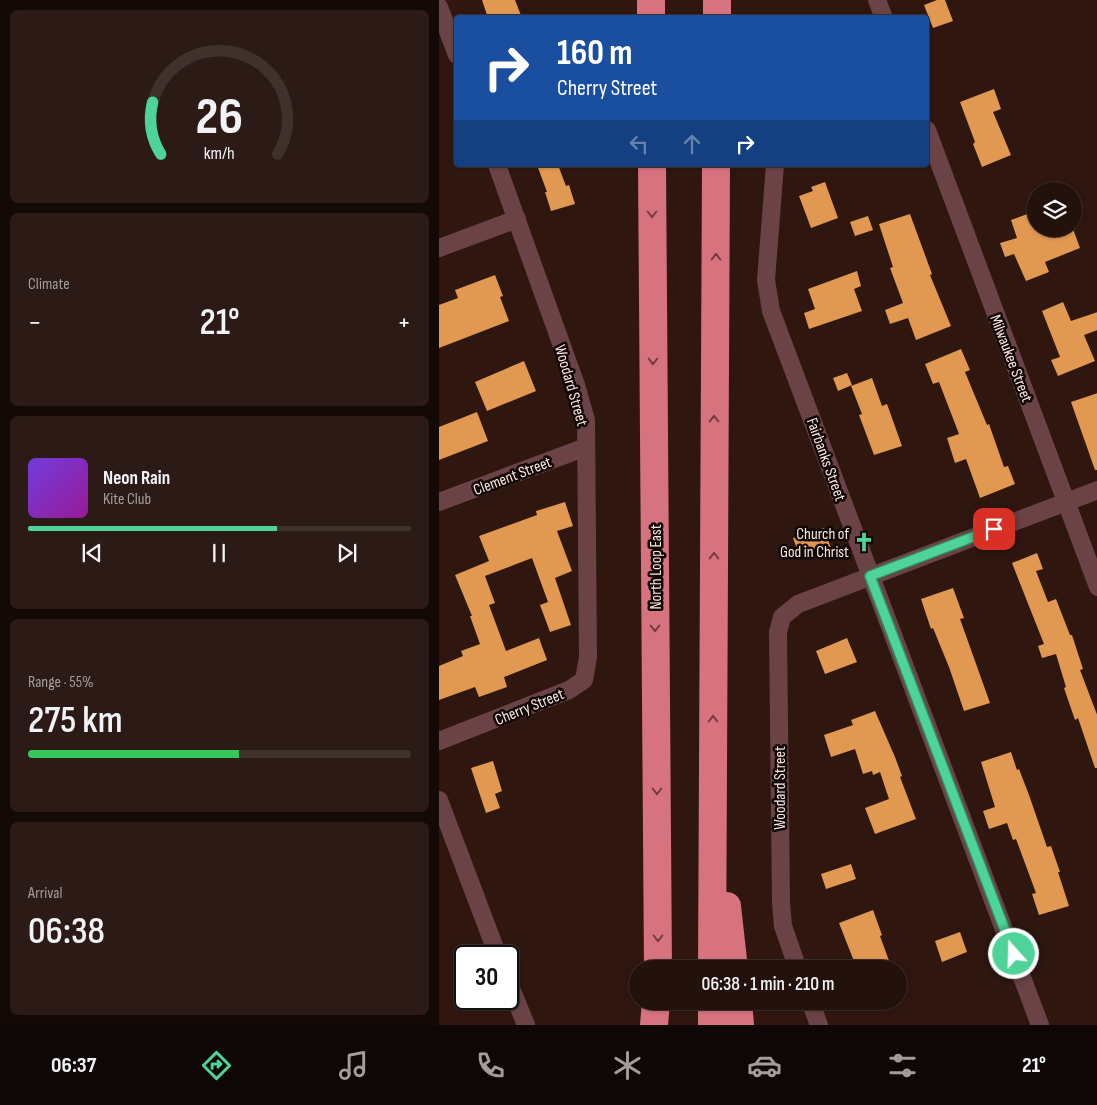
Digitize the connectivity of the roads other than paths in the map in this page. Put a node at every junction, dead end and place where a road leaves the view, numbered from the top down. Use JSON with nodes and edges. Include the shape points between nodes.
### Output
{"nodes":[{"id":1,"x":651,"y":0,"type":"edge"},
{"id":2,"x":717,"y":0,"type":"edge"},
{"id":3,"x":877,"y":0,"type":"edge"},
{"id":4,"x":439,"y":7,"type":"edge"},
{"id":5,"x":651,"y":15,"type":"edge"},
{"id":6,"x":717,"y":15,"type":"edge"},
{"id":7,"x":883,"y":15,"type":"edge"},
{"id":8,"x":454,"y":47,"type":"edge"},
{"id":9,"x":929,"y":135,"type":"edge"},
{"id":10,"x":498,"y":167,"type":"edge"},
{"id":11,"x":652,"y":167,"type":"edge"},
{"id":12,"x":716,"y":167,"type":"edge"},
{"id":13,"x":775,"y":167,"type":"edge"},
{"id":14,"x":517,"y":219,"type":"junction"},
{"id":15,"x":439,"y":248,"type":"edge"},
{"id":16,"x":586,"y":447,"type":"junction"},
{"id":17,"x":1097,"y":490,"type":"edge"},
{"id":18,"x":439,"y":502,"type":"edge"},
{"id":19,"x":1065,"y":502,"type":"junction"},
{"id":20,"x":870,"y":576,"type":"junction"},
{"id":21,"x":1097,"y":587,"type":"edge"},
{"id":22,"x":588,"y":646,"type":"joint"},
{"id":23,"x":439,"y":741,"type":"edge"},
{"id":24,"x":713,"y":767,"type":"junction"},
{"id":25,"x":439,"y":800,"type":"edge"},
{"id":26,"x":494,"y":945,"type":"edge"},
{"id":27,"x":658,"y":960,"type":"edge"},
{"id":28,"x":712,"y":960,"type":"edge"},
{"id":29,"x":733,"y":960,"type":"edge"},
{"id":30,"x":795,"y":960,"type":"edge"},
{"id":31,"x":519,"y":1008,"type":"edge"},
{"id":32,"x":656,"y":1010,"type":"edge"},
{"id":33,"x":658,"y":1010,"type":"edge"},
{"id":34,"x":712,"y":1010,"type":"edge"},
{"id":35,"x":739,"y":1010,"type":"edge"},
{"id":36,"x":813,"y":1010,"type":"edge"},
{"id":37,"x":526,"y":1025,"type":"edge"},
{"id":38,"x":654,"y":1025,"type":"edge"},
{"id":39,"x":659,"y":1025,"type":"edge"},
{"id":40,"x":712,"y":1025,"type":"edge"},
{"id":41,"x":740,"y":1025,"type":"edge"},
{"id":42,"x":819,"y":1025,"type":"edge"},
{"id":43,"x":1040,"y":1025,"type":"edge"}],
"edges":[{"from":1,"to":5,"type":"highway"},
{"from":2,"to":6,"type":"highway"},
{"from":3,"to":7,"type":"street"},
{"from":4,"to":8,"type":"street"},
{"from":9,"to":19,"type":"street","name":"Milwaukee Street"},
{"from":10,"to":14,"type":"street","name":"Woodard Street"},
{"from":11,"to":27,"type":"highway","name":"North Loop East","one_way":true},
{"from":24,"to":12,"type":"highway","one_way":true},
{"from":13,"to":20,"type":"street","name":"Fairbanks Street","via":[[766,280],[771,311]]},
{"from":14,"to":15,"type":"street"},
{"from":14,"to":16,"type":"street","name":"Woodard Street","via":[[576,385],[586,420]]},
{"from":16,"to":18,"type":"street","name":"Clement Street"},
{"from":16,"to":22,"type":"street","name":"Woodard Street"},
{"from":17,"to":19,"type":"street"},
{"from":19,"to":20,"type":"street"},
{"from":19,"to":21,"type":"street","name":"Milwaukee Street"},
{"from":20,"to":30,"type":"street","name":"Woodard Street","via":[[798,604],[782,617],[778,632],[780,871],[783,926]]},
{"from":20,"to":43,"type":"street","name":"Fairbanks Street"},
{"from":22,"to":23,"type":"street","name":"Cherry Street","via":[[584,680],[569,690]]},
{"from":24,"to":28,"type":"highway"},
{"from":24,"to":29,"type":"highway"},
{"from":25,"to":26,"type":"street"},
{"from":31,"to":37,"type":"street"},
{"from":32,"to":38,"type":"highway"},
{"from":33,"to":39,"type":"highway"},
{"from":34,"to":40,"type":"highway"},
{"from":35,"to":41,"type":"highway"},
{"from":36,"to":42,"type":"street"}]}
